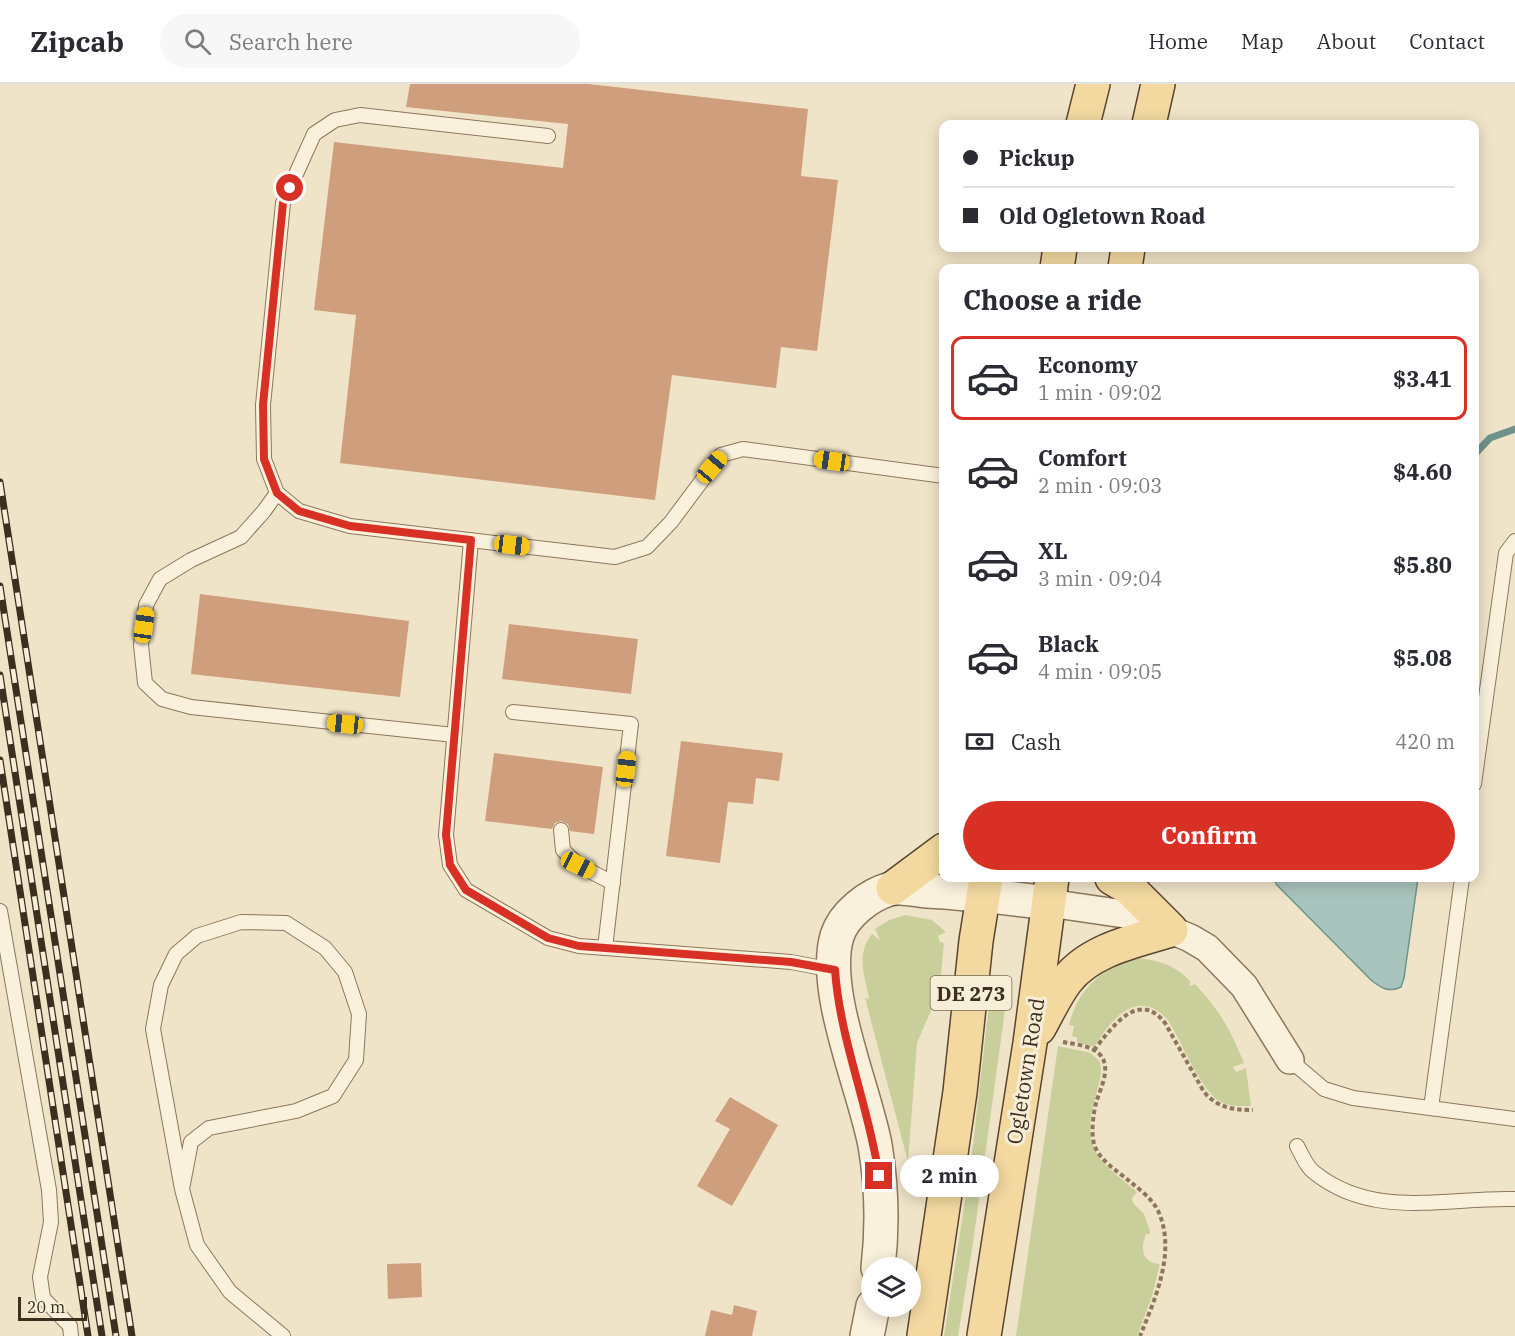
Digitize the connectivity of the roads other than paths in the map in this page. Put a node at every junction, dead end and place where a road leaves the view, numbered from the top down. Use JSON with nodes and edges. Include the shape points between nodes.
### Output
{"nodes":[{"id":1,"x":1093,"y":84,"type":"edge"},
{"id":2,"x":1158,"y":84,"type":"edge"},
{"id":3,"x":1084,"y":120,"type":"edge"},
{"id":4,"x":1150,"y":120,"type":"edge"},
{"id":5,"x":548,"y":136,"type":"dead end"},
{"id":6,"x":939,"y":476,"type":"edge"},
{"id":7,"x":277,"y":493,"type":"junction"},
{"id":8,"x":471,"y":540,"type":"junction"},
{"id":9,"x":1515,"y":541,"type":"edge"},
{"id":10,"x":513,"y":712,"type":"dead end"},
{"id":11,"x":454,"y":735,"type":"junction"},
{"id":12,"x":1479,"y":748,"type":"edge"},
{"id":13,"x":561,"y":830,"type":"dead end"},
{"id":14,"x":939,"y":854,"type":"edge"},
{"id":15,"x":1119,"y":882,"type":"edge"},
{"id":16,"x":1461,"y":882,"type":"edge"},
{"id":17,"x":613,"y":883,"type":"junction"},
{"id":18,"x":985,"y":886,"type":"edge"},
{"id":19,"x":893,"y":888,"type":"junction"},
{"id":20,"x":1051,"y":890,"type":"edge"},
{"id":21,"x":0,"y":911,"type":"edge"},
{"id":22,"x":1172,"y":930,"type":"junction"},
{"id":23,"x":605,"y":948,"type":"junction"},
{"id":24,"x":835,"y":970,"type":"junction"},
{"id":25,"x":1030,"y":1043,"type":"junction"},
{"id":26,"x":1290,"y":1060,"type":"joint"},
{"id":27,"x":1431,"y":1108,"type":"junction"},
{"id":28,"x":1515,"y":1119,"type":"edge"},
{"id":29,"x":1298,"y":1146,"type":"dead end"},
{"id":30,"x":182,"y":1189,"type":"junction"},
{"id":31,"x":1515,"y":1199,"type":"edge"},
{"id":32,"x":879,"y":1257,"type":"edge"},
{"id":33,"x":871,"y":1317,"type":"edge"},
{"id":34,"x":71,"y":1336,"type":"edge"},
{"id":35,"x":283,"y":1336,"type":"edge"},
{"id":36,"x":867,"y":1336,"type":"edge"},
{"id":37,"x":924,"y":1336,"type":"edge"},
{"id":38,"x":984,"y":1336,"type":"edge"}],
"edges":[{"from":1,"to":3,"type":"main road"},
{"from":2,"to":4,"type":"main road"},
{"from":5,"to":7,"type":"lane","via":[[360,115],[335,120],[314,134],[283,203],[263,405],[264,459]]},
{"from":6,"to":8,"type":"lane","via":[[743,449],[721,455],[647,547],[615,557]]},
{"from":7,"to":8,"type":"lane","via":[[299,511],[350,526]]},
{"from":7,"to":11,"type":"lane","via":[[241,537],[160,579],[146,605],[141,645],[145,683],[162,699],[191,707]]},
{"from":8,"to":11,"type":"lane"},
{"from":9,"to":12,"type":"lane","via":[[1506,553]]},
{"from":10,"to":17,"type":"lane","via":[[631,723]]},
{"from":11,"to":23,"type":"lane","via":[[446,835],[450,865],[466,890],[548,938]]},
{"from":13,"to":17,"type":"lane","via":[[563,850],[578,865]]},
{"from":14,"to":19,"type":"main road"},
{"from":15,"to":22,"type":"main road"},
{"from":16,"to":27,"type":"lane"},
{"from":17,"to":23,"type":"lane"},
{"from":18,"to":19,"type":"street"},
{"from":18,"to":20,"type":"street"},
{"from":18,"to":37,"type":"main road","number":"DE 273"},
{"from":19,"to":24,"type":"street","via":[[864,902],[849,915],[838,933]]},
{"from":20,"to":22,"type":"street"},
{"from":20,"to":25,"type":"main road","name":"Ogletown Road","number":"DE 273"},
{"from":21,"to":34,"type":"lane","via":[[49,1190],[51,1222],[40,1277],[43,1298],[70,1326]]},
{"from":22,"to":25,"type":"main road","via":[[1099,954],[1083,964],[1067,980]]},
{"from":22,"to":26,"type":"street","via":[[1208,948],[1244,986]]},
{"from":23,"to":24,"type":"lane","via":[[791,962]]},
{"from":24,"to":32,"type":"street","via":[[837,1000],[879,1173],[883,1230]]},
{"from":25,"to":38,"type":"main road","name":"Ogletown Road","number":"DE 273"},
{"from":26,"to":27,"type":"lane","via":[[1324,1089],[1353,1098]]},
{"from":27,"to":28,"type":"lane"},
{"from":29,"to":31,"type":"lane","via":[[1313,1172],[1354,1196],[1403,1204]]},
{"from":30,"to":30,"type":"lane","via":[[153,1029],[161,985],[176,954],[197,936],[241,922],[286,923],[325,948],[345,972],[359,1014],[356,1060],[333,1096],[296,1112],[209,1128],[191,1142]]},
{"from":30,"to":35,"type":"lane","via":[[197,1245],[210,1264],[230,1292]]},
{"from":33,"to":36,"type":"street"}]}
